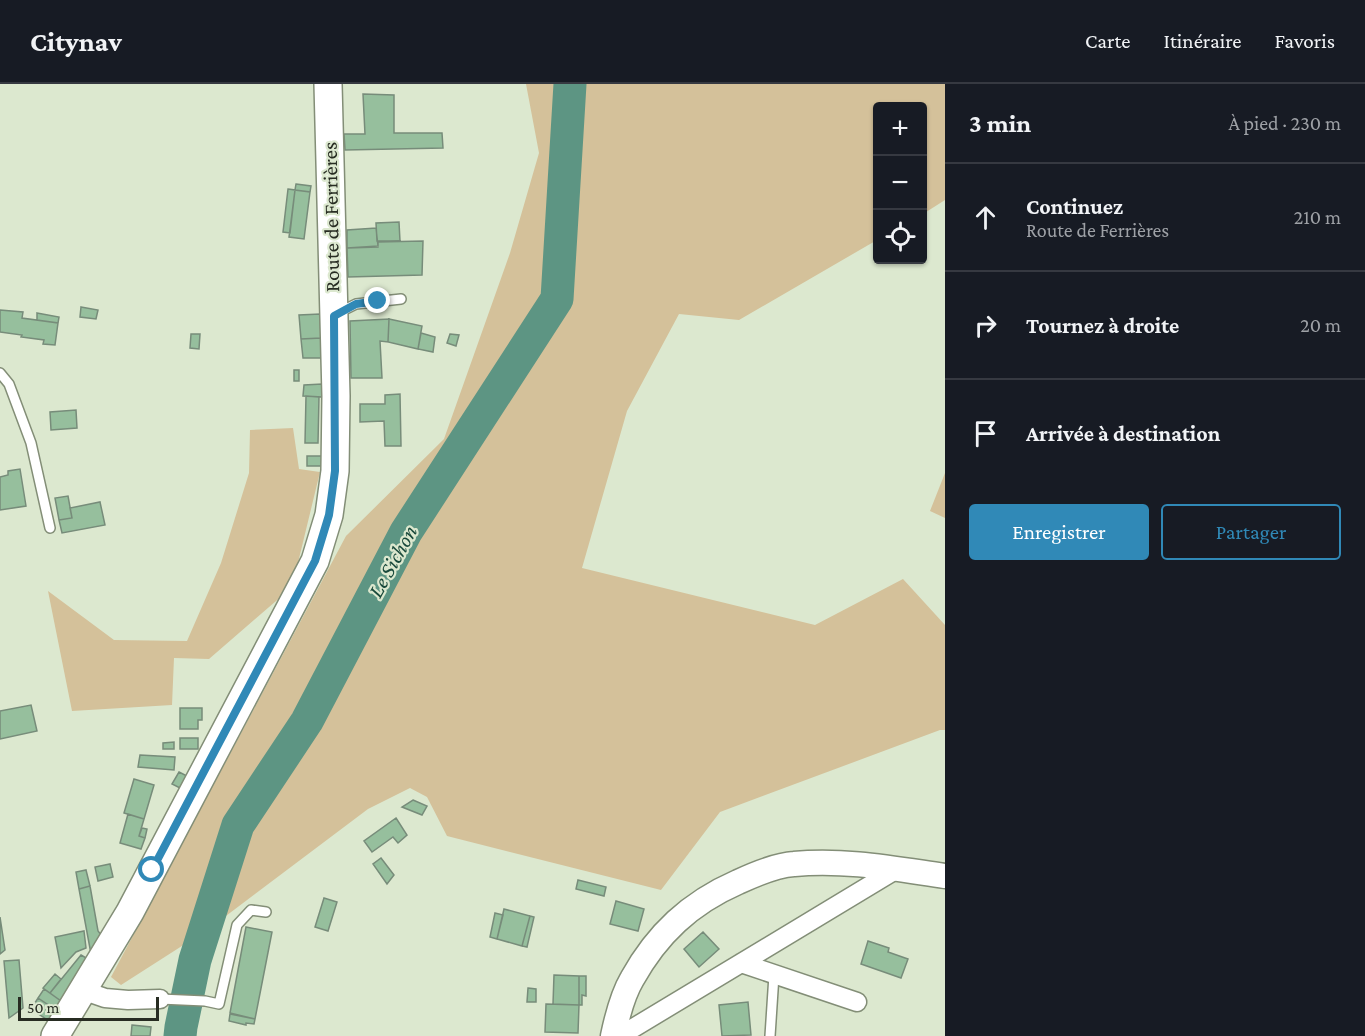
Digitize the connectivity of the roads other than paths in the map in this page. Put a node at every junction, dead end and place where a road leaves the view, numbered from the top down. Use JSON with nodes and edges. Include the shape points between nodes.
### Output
{"nodes":[{"id":1,"x":328,"y":84,"type":"edge"},
{"id":2,"x":401,"y":299,"type":"dead end"},
{"id":3,"x":334,"y":316,"type":"junction"},
{"id":4,"x":0,"y":373,"type":"edge"},
{"id":5,"x":50,"y":528,"type":"dead end"},
{"id":6,"x":897,"y":869,"type":"junction"},
{"id":7,"x":945,"y":876,"type":"edge"},
{"id":8,"x":266,"y":912,"type":"dead end"},
{"id":9,"x":741,"y":963,"type":"junction"},
{"id":10,"x":774,"y":975,"type":"junction"},
{"id":11,"x":82,"y":990,"type":"junction"},
{"id":12,"x":160,"y":999,"type":"joint"},
{"id":13,"x":857,"y":1002,"type":"dead end"},
{"id":14,"x":55,"y":1036,"type":"edge"},
{"id":15,"x":613,"y":1036,"type":"edge"},
{"id":16,"x":620,"y":1036,"type":"edge"},
{"id":17,"x":770,"y":1036,"type":"edge"}],
"edges":[{"from":1,"to":3,"type":"main road","name":"Route de Ferrières"},
{"from":2,"to":3,"type":"lane","via":[[356,304]]},
{"from":3,"to":11,"type":"main road","name":"Route de Ferrières","via":[[335,471],[329,515],[315,561],[130,912]]},
{"from":4,"to":5,"type":"lane","via":[[9,384],[31,443]]},
{"from":6,"to":7,"type":"street"},
{"from":6,"to":9,"type":"street"},
{"from":6,"to":15,"type":"street","via":[[842,863],[792,864],[752,875],[716,891],[681,916],[654,946],[631,981]]},
{"from":8,"to":12,"type":"lane","via":[[251,910],[237,925],[219,1004]]},
{"from":9,"to":10,"type":"street"},
{"from":9,"to":16,"type":"street"},
{"from":10,"to":13,"type":"street"},
{"from":10,"to":17,"type":"lane"},
{"from":11,"to":12,"type":"street","via":[[105,998]]},
{"from":11,"to":14,"type":"main road","name":"Route de Ferrières"}]}
